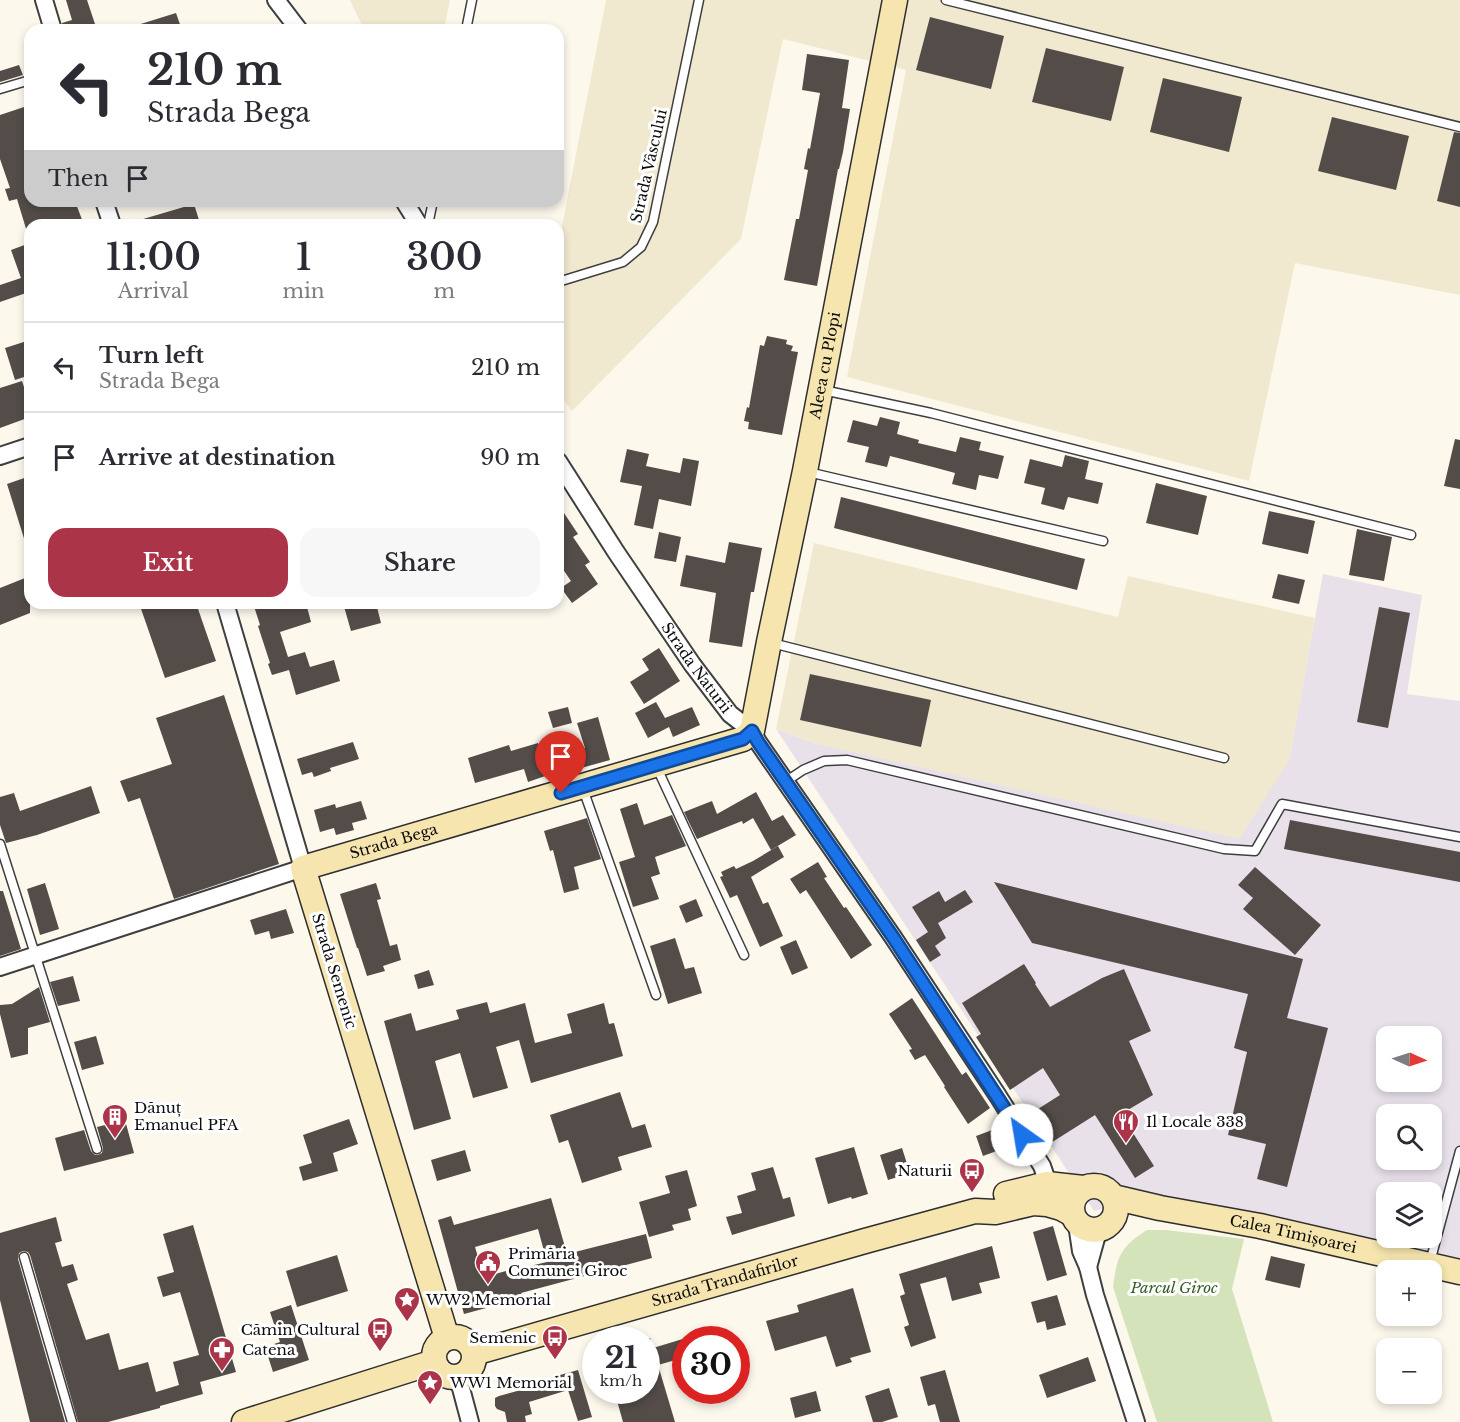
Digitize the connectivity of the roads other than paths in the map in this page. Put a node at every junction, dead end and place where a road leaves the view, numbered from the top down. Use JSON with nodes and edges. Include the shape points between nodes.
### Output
{"nodes":[{"id":1,"x":44,"y":0,"type":"edge"},
{"id":2,"x":276,"y":0,"type":"edge"},
{"id":3,"x":472,"y":0,"type":"edge"},
{"id":4,"x":699,"y":0,"type":"edge"},
{"id":5,"x":895,"y":0,"type":"edge"},
{"id":6,"x":946,"y":0,"type":"edge"},
{"id":7,"x":50,"y":24,"type":"edge"},
{"id":8,"x":294,"y":24,"type":"edge"},
{"id":9,"x":467,"y":24,"type":"edge"},
{"id":10,"x":24,"y":82,"type":"edge"},
{"id":11,"x":0,"y":89,"type":"edge"},
{"id":12,"x":1460,"y":127,"type":"edge"},
{"id":13,"x":564,"y":280,"type":"edge"},
{"id":14,"x":820,"y":389,"type":"junction"},
{"id":15,"x":24,"y":448,"type":"edge"},
{"id":16,"x":0,"y":456,"type":"edge"},
{"id":17,"x":564,"y":470,"type":"edge"},
{"id":18,"x":805,"y":471,"type":"junction"},
{"id":19,"x":1411,"y":535,"type":"dead end"},
{"id":20,"x":1102,"y":541,"type":"dead end"},
{"id":21,"x":227,"y":609,"type":"edge"},
{"id":22,"x":769,"y":642,"type":"junction"},
{"id":23,"x":752,"y":731,"type":"junction"},
{"id":24,"x":1224,"y":758,"type":"dead end"},
{"id":25,"x":656,"y":765,"type":"junction"},
{"id":26,"x":785,"y":782,"type":"junction"},
{"id":27,"x":582,"y":787,"type":"junction"},
{"id":28,"x":1460,"y":837,"type":"edge"},
{"id":29,"x":0,"y":844,"type":"edge"},
{"id":30,"x":303,"y":868,"type":"junction"},
{"id":31,"x":744,"y":955,"type":"dead end"},
{"id":32,"x":35,"y":956,"type":"junction"},
{"id":33,"x":0,"y":967,"type":"edge"},
{"id":34,"x":656,"y":994,"type":"dead end"},
{"id":35,"x":97,"y":1149,"type":"dead end"},
{"id":36,"x":1460,"y":1151,"type":"edge"},
{"id":37,"x":1044,"y":1175,"type":"junction"},
{"id":38,"x":1087,"y":1187,"type":"junction"},
{"id":39,"x":975,"y":1211,"type":"junction"},
{"id":40,"x":1089,"y":1215,"type":"junction"},
{"id":41,"x":24,"y":1257,"type":"dead end"},
{"id":42,"x":1407,"y":1260,"type":"edge"},
{"id":43,"x":1430,"y":1260,"type":"edge"},
{"id":44,"x":1442,"y":1268,"type":"edge"},
{"id":45,"x":1460,"y":1272,"type":"edge"},
{"id":46,"x":447,"y":1338,"type":"junction"},
{"id":47,"x":474,"y":1353,"type":"junction"},
{"id":48,"x":434,"y":1362,"type":"junction"},
{"id":49,"x":458,"y":1377,"type":"junction"},
{"id":50,"x":72,"y":1422,"type":"edge"},
{"id":51,"x":246,"y":1422,"type":"edge"},
{"id":52,"x":470,"y":1422,"type":"edge"},
{"id":53,"x":1137,"y":1422,"type":"edge"}],
"edges":[{"from":1,"to":7,"type":"street"},
{"from":2,"to":8,"type":"street"},
{"from":3,"to":9,"type":"lane"},
{"from":4,"to":13,"type":"lane","name":"Strada Vâscului","via":[[653,222],[641,247],[623,262]]},
{"from":5,"to":14,"type":"street","name":"Aleea cu Plopi"},
{"from":6,"to":12,"type":"lane"},
{"from":10,"to":11,"type":"lane"},
{"from":14,"to":18,"type":"street","name":"Aleea cu Plopi"},
{"from":14,"to":19,"type":"lane","via":[[931,413]]},
{"from":15,"to":16,"type":"street"},
{"from":17,"to":23,"type":"street","name":"Strada Naturii","via":[[692,664],[730,714]]},
{"from":18,"to":20,"type":"lane"},
{"from":18,"to":22,"type":"street","name":"Aleea cu Plopi"},
{"from":21,"to":30,"type":"street","name":"Strada Semenic"},
{"from":22,"to":23,"type":"street","name":"Aleea cu Plopi"},
{"from":22,"to":24,"type":"lane"},
{"from":23,"to":25,"type":"street","name":"Strada Bega","via":[[743,739]]},
{"from":23,"to":26,"type":"street","name":"Strada Naturii"},
{"from":25,"to":27,"type":"street","name":"Strada Bega"},
{"from":25,"to":31,"type":"lane"},
{"from":26,"to":28,"type":"lane","via":[[824,760],[847,760],[1224,849],[1255,851],[1282,804]]},
{"from":26,"to":37,"type":"street","name":"Strada Naturii","via":[[998,1096]]},
{"from":27,"to":30,"type":"street","name":"Strada Bega"},
{"from":27,"to":34,"type":"lane"},
{"from":29,"to":32,"type":"lane"},
{"from":30,"to":32,"type":"street","name":"Strada Bega"},
{"from":30,"to":46,"type":"street","name":"Strada Semenic"},
{"from":32,"to":33,"type":"street","name":"Strada Bega"},
{"from":32,"to":35,"type":"lane"},
{"from":36,"to":43,"type":"lane"},
{"from":37,"to":38,"type":"street","name":"Strada Trandafirilor","via":[[1065,1185]]},
{"from":37,"to":39,"type":"street","name":"Strada Trandafirilor","via":[[991,1199]]},
{"from":37,"to":40,"type":"street","name":"Strada Naturii"},
{"from":38,"to":40,"type":"street","via":[[1077,1192],[1071,1206]]},
{"from":38,"to":40,"type":"street","name":"Strada Trandafirilor","via":[[1109,1191]]},
{"from":39,"to":40,"type":"street","name":"Strada Trandafirilor","via":[[995,1212],[1033,1203]]},
{"from":39,"to":47,"type":"street","name":"Strada Trandafirilor"},
{"from":40,"to":42,"type":"street","name":"Calea Timișoarei","via":[[1160,1208]]},
{"from":40,"to":53,"type":"street","via":[[1088,1267]]},
{"from":41,"to":50,"type":"lane"},
{"from":44,"to":45,"type":"street","name":"Calea Timișoarei"},
{"from":46,"to":47,"type":"street","via":[[466,1341]]},
{"from":46,"to":48,"type":"street","via":[[438,1345]]},
{"from":47,"to":49,"type":"street","via":[[472,1365]]},
{"from":48,"to":49,"type":"street","via":[[440,1373]]},
{"from":48,"to":51,"type":"street"},
{"from":49,"to":52,"type":"street"}]}
